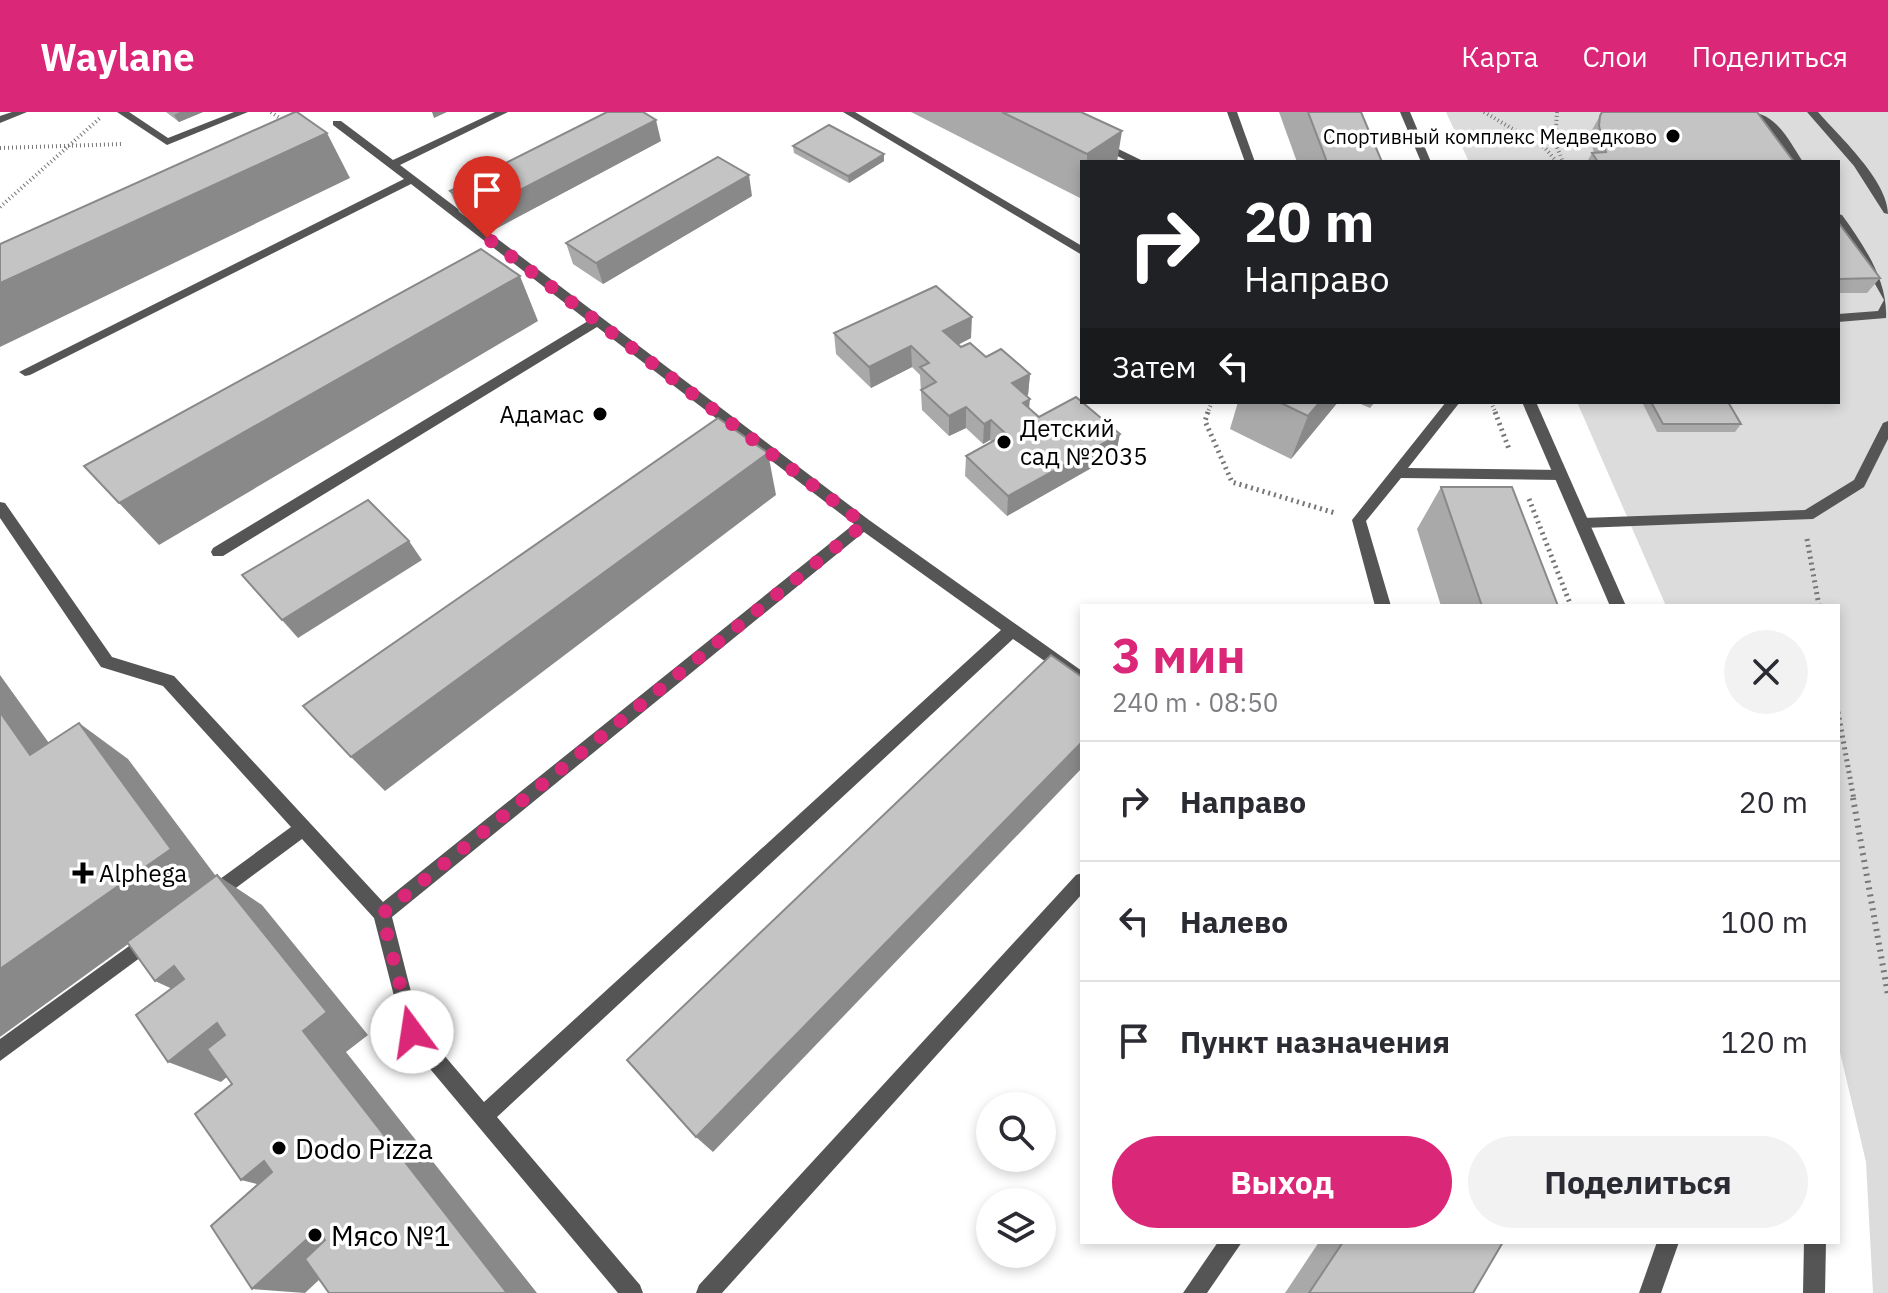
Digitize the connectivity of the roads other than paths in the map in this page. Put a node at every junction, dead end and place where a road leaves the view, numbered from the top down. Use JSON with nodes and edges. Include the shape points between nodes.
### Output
{"nodes":[{"id":1,"x":22,"y":112,"type":"edge"},
{"id":2,"x":122,"y":112,"type":"edge"},
{"id":3,"x":243,"y":112,"type":"edge"},
{"id":4,"x":503,"y":112,"type":"edge"},
{"id":5,"x":848,"y":112,"type":"edge"},
{"id":6,"x":1232,"y":112,"type":"edge"},
{"id":7,"x":1405,"y":112,"type":"edge"},
{"id":8,"x":1753,"y":112,"type":"edge"},
{"id":9,"x":1812,"y":112,"type":"edge"},
{"id":10,"x":339,"y":117,"type":"edge"},
{"id":11,"x":0,"y":120,"type":"edge"},
{"id":12,"x":309,"y":138,"type":"edge"},
{"id":13,"x":1096,"y":141,"type":"edge"},
{"id":14,"x":1133,"y":160,"type":"edge"},
{"id":15,"x":1249,"y":160,"type":"edge"},
{"id":16,"x":1425,"y":160,"type":"edge"},
{"id":17,"x":1797,"y":160,"type":"edge"},
{"id":18,"x":392,"y":165,"type":"junction"},
{"id":19,"x":411,"y":180,"type":"junction"},
{"id":20,"x":1888,"y":211,"type":"edge"},
{"id":21,"x":1840,"y":220,"type":"edge"},
{"id":22,"x":1080,"y":250,"type":"edge"},
{"id":23,"x":512,"y":257,"type":"junction"},
{"id":24,"x":499,"y":264,"type":"edge"},
{"id":25,"x":1888,"y":301,"type":"edge"},
{"id":26,"x":1840,"y":318,"type":"edge"},
{"id":27,"x":597,"y":321,"type":"junction"},
{"id":28,"x":25,"y":372,"type":"dead end"},
{"id":29,"x":1451,"y":404,"type":"edge"},
{"id":30,"x":1530,"y":404,"type":"edge"},
{"id":31,"x":1888,"y":426,"type":"edge"},
{"id":32,"x":1397,"y":473,"type":"junction"},
{"id":33,"x":1561,"y":475,"type":"junction"},
{"id":34,"x":0,"y":507,"type":"edge"},
{"id":35,"x":1583,"y":523,"type":"junction"},
{"id":36,"x":864,"y":524,"type":"junction"},
{"id":37,"x":218,"y":552,"type":"dead end"},
{"id":38,"x":1382,"y":604,"type":"edge"},
{"id":39,"x":1617,"y":604,"type":"edge"},
{"id":40,"x":1012,"y":630,"type":"junction"},
{"id":41,"x":1080,"y":679,"type":"edge"},
{"id":42,"x":304,"y":827,"type":"junction"},
{"id":43,"x":1080,"y":883,"type":"edge"},
{"id":44,"x":190,"y":911,"type":"edge"},
{"id":45,"x":382,"y":914,"type":"junction"},
{"id":46,"x":165,"y":929,"type":"edge"},
{"id":47,"x":0,"y":1051,"type":"edge"},
{"id":48,"x":483,"y":1117,"type":"junction"},
{"id":49,"x":1230,"y":1244,"type":"edge"},
{"id":50,"x":1667,"y":1244,"type":"edge"},
{"id":51,"x":1815,"y":1244,"type":"edge"},
{"id":52,"x":632,"y":1293,"type":"edge"},
{"id":53,"x":707,"y":1293,"type":"edge"},
{"id":54,"x":1194,"y":1293,"type":"edge"},
{"id":55,"x":1650,"y":1293,"type":"edge"},
{"id":56,"x":1814,"y":1293,"type":"edge"}],
"edges":[{"from":1,"to":11,"type":"street"},
{"from":2,"to":3,"type":"street","via":[[167,142]]},
{"from":4,"to":18,"type":"street"},
{"from":5,"to":22,"type":"street"},
{"from":6,"to":15,"type":"street"},
{"from":7,"to":16,"type":"street"},
{"from":8,"to":17,"type":"street","via":[[1769,122]]},
{"from":9,"to":20,"type":"street","via":[[1858,164]]},
{"from":10,"to":12,"type":"street"},
{"from":10,"to":18,"type":"street"},
{"from":13,"to":14,"type":"street"},
{"from":18,"to":19,"type":"street"},
{"from":19,"to":23,"type":"street"},
{"from":19,"to":28,"type":"street"},
{"from":21,"to":25,"type":"street"},
{"from":23,"to":24,"type":"street"},
{"from":23,"to":27,"type":"street"},
{"from":25,"to":26,"type":"street","via":[[1882,315]]},
{"from":27,"to":36,"type":"street","via":[[731,432]]},
{"from":27,"to":37,"type":"street"},
{"from":29,"to":32,"type":"street"},
{"from":30,"to":33,"type":"street"},
{"from":31,"to":35,"type":"street","via":[[1859,483],[1803,515]]},
{"from":32,"to":33,"type":"street"},
{"from":32,"to":38,"type":"street","via":[[1359,520]]},
{"from":33,"to":35,"type":"street"},
{"from":34,"to":42,"type":"street","via":[[107,662],[168,681]]},
{"from":35,"to":39,"type":"street"},
{"from":36,"to":40,"type":"street"},
{"from":36,"to":45,"type":"street"},
{"from":40,"to":41,"type":"street"},
{"from":40,"to":48,"type":"street"},
{"from":42,"to":44,"type":"street"},
{"from":42,"to":45,"type":"street"},
{"from":43,"to":53,"type":"street"},
{"from":45,"to":48,"type":"street","via":[[412,1032]]},
{"from":46,"to":47,"type":"street"},
{"from":48,"to":52,"type":"street"},
{"from":49,"to":54,"type":"street"},
{"from":50,"to":55,"type":"street"},
{"from":51,"to":56,"type":"street"}]}
